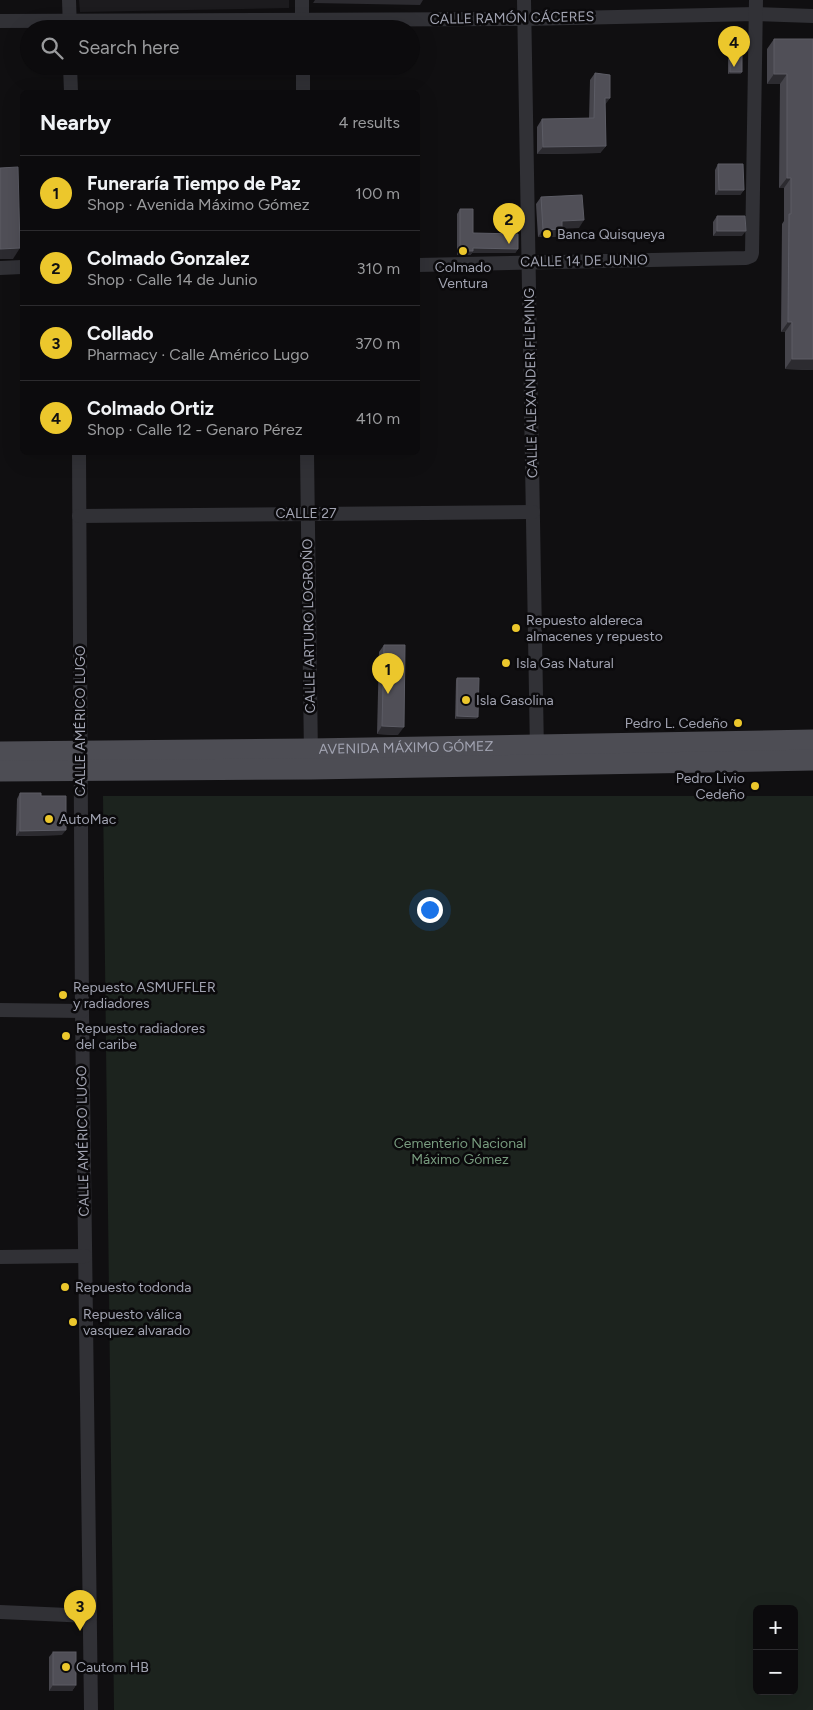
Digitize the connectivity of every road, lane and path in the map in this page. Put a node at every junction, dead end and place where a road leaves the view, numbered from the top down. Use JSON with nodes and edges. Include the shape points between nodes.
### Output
{"nodes":[{"id":1,"x":69,"y":0,"type":"edge"},
{"id":2,"x":302,"y":0,"type":"edge"},
{"id":3,"x":524,"y":0,"type":"edge"},
{"id":4,"x":756,"y":7,"type":"edge"},
{"id":5,"x":813,"y":16,"type":"edge"},
{"id":6,"x":524,"y":19,"type":"junction"},
{"id":7,"x":69,"y":20,"type":"edge"},
{"id":8,"x":302,"y":20,"type":"edge"},
{"id":9,"x":0,"y":21,"type":"edge"},
{"id":10,"x":420,"y":21,"type":"edge"},
{"id":11,"x":20,"y":22,"type":"edge"},
{"id":12,"x":70,"y":75,"type":"edge"},
{"id":13,"x":303,"y":75,"type":"edge"},
{"id":14,"x":71,"y":90,"type":"edge"},
{"id":15,"x":304,"y":90,"type":"edge"},
{"id":16,"x":529,"y":262,"type":"junction"},
{"id":17,"x":420,"y":264,"type":"edge"},
{"id":18,"x":20,"y":267,"type":"edge"},
{"id":19,"x":0,"y":268,"type":"edge"},
{"id":20,"x":78,"y":455,"type":"edge"},
{"id":21,"x":308,"y":455,"type":"edge"},
{"id":22,"x":533,"y":512,"type":"junction"},
{"id":23,"x":308,"y":513,"type":"junction"},
{"id":24,"x":80,"y":516,"type":"junction"},
{"id":25,"x":813,"y":740,"type":"edge"},
{"id":26,"x":0,"y":752,"type":"edge"},
{"id":27,"x":537,"y":755,"type":"junction"},
{"id":28,"x":311,"y":759,"type":"junction"},
{"id":29,"x":81,"y":760,"type":"junction"},
{"id":30,"x":813,"y":760,"type":"edge"},
{"id":31,"x":0,"y":772,"type":"edge"},
{"id":32,"x":0,"y":1010,"type":"edge"},
{"id":33,"x":82,"y":1011,"type":"junction"},
{"id":34,"x":85,"y":1256,"type":"junction"},
{"id":35,"x":0,"y":1257,"type":"edge"},
{"id":36,"x":0,"y":1612,"type":"edge"},
{"id":37,"x":90,"y":1616,"type":"junction"},
{"id":38,"x":91,"y":1710,"type":"edge"}],
"edges":[{"from":1,"to":7,"type":"street"},
{"from":2,"to":8,"type":"street"},
{"from":3,"to":6,"type":"street","name":"CALLE ALEXANDER FLEMING"},
{"from":4,"to":5,"type":"street","name":"CALLE RAMÓN CÁCERES"},
{"from":4,"to":6,"type":"street","name":"CALLE RAMÓN CÁCERES"},
{"from":4,"to":16,"type":"street","name":"CALLE 14 DE JUNIO","via":[[751,256]]},
{"from":6,"to":10,"type":"street","name":"CALLE RAMÓN CÁCERES"},
{"from":6,"to":16,"type":"street","name":"CALLE ALEXANDER FLEMING"},
{"from":9,"to":11,"type":"street","name":"CALLE RAMÓN CÁCERES"},
{"from":12,"to":14,"type":"street"},
{"from":13,"to":15,"type":"street"},
{"from":16,"to":17,"type":"street","name":"CALLE 14 DE JUNIO"},
{"from":16,"to":22,"type":"street","name":"CALLE ALEXANDER FLEMING"},
{"from":18,"to":19,"type":"street"},
{"from":20,"to":24,"type":"street","name":"CALLE AMÉRICO LUGO"},
{"from":21,"to":23,"type":"street","name":"CALLE ARTURO LOGROÑO"},
{"from":22,"to":23,"type":"street","name":"CALLE 27"},
{"from":22,"to":27,"type":"street","name":"CALLE ALEXANDER FLEMING"},
{"from":23,"to":24,"type":"street","name":"CALLE 27"},
{"from":23,"to":28,"type":"street","name":"CALLE ARTURO LOGROÑO"},
{"from":24,"to":29,"type":"street","name":"CALLE AMÉRICO LUGO"},
{"from":25,"to":27,"type":"main road","name":"AVENIDA MÁXIMO GÓMEZ"},
{"from":26,"to":29,"type":"main road","name":"AVENIDA MÁXIMO GÓMEZ"},
{"from":27,"to":28,"type":"main road","name":"AVENIDA MÁXIMO GÓMEZ"},
{"from":27,"to":30,"type":"main road","name":"AVENIDA MÁXIMO GÓMEZ"},
{"from":28,"to":29,"type":"main road","name":"AVENIDA MÁXIMO GÓMEZ"},
{"from":29,"to":31,"type":"main road","name":"AVENIDA MÁXIMO GÓMEZ"},
{"from":29,"to":33,"type":"street","name":"CALLE AMÉRICO LUGO"},
{"from":32,"to":33,"type":"street"},
{"from":33,"to":34,"type":"street","name":"CALLE AMÉRICO LUGO"},
{"from":34,"to":35,"type":"street"},
{"from":34,"to":37,"type":"street","name":"CALLE AMÉRICO LUGO"},
{"from":36,"to":37,"type":"street"},
{"from":37,"to":38,"type":"street","name":"CALLE AMÉRICO LUGO"}]}
